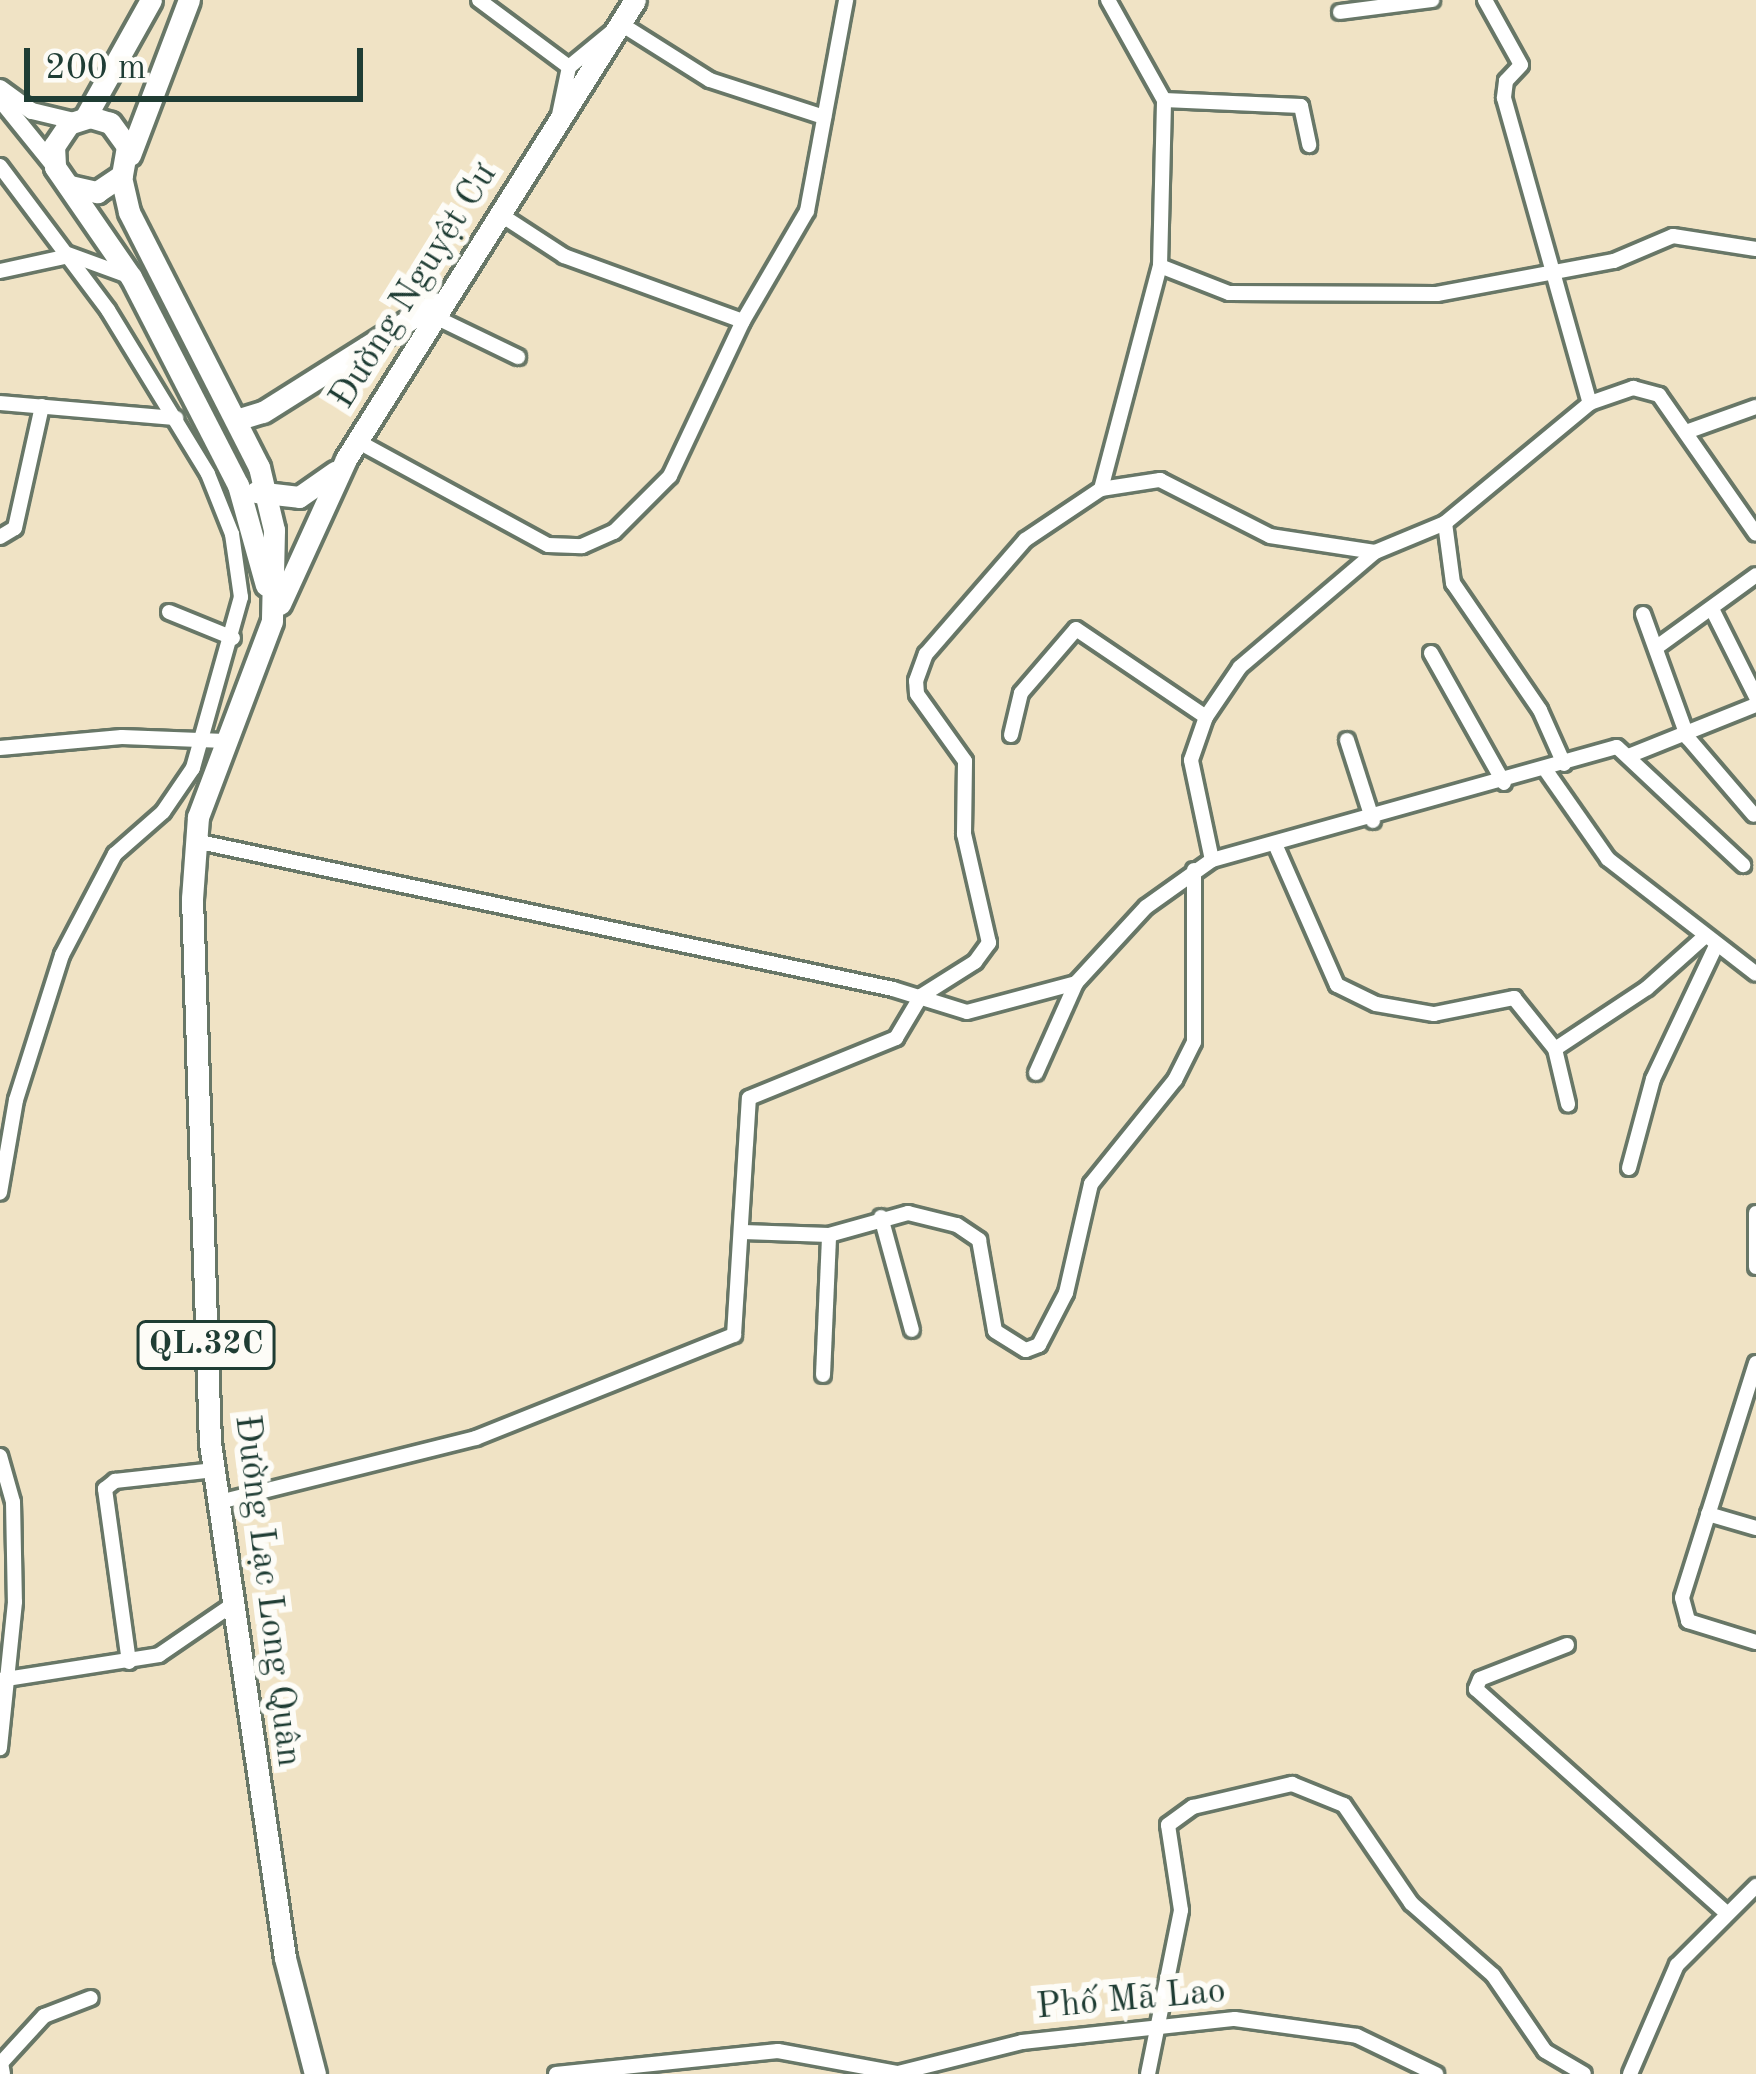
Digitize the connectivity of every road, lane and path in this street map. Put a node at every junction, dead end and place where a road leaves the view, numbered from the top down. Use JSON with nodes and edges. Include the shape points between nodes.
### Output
{"nodes":[{"id":1,"x":151,"y":0,"type":"edge"},
{"id":2,"x":190,"y":0,"type":"edge"},
{"id":3,"x":478,"y":0,"type":"edge"},
{"id":4,"x":635,"y":0,"type":"edge"},
{"id":5,"x":846,"y":0,"type":"edge"},
{"id":6,"x":1108,"y":0,"type":"edge"},
{"id":7,"x":1432,"y":0,"type":"edge"},
{"id":8,"x":1485,"y":0,"type":"edge"},
{"id":9,"x":1340,"y":12,"type":"dead end"},
{"id":10,"x":621,"y":24,"type":"junction"},
{"id":11,"x":569,"y":68,"type":"junction"},
{"id":12,"x":0,"y":88,"type":"edge"},
{"id":13,"x":0,"y":99,"type":"edge"},
{"id":14,"x":1164,"y":100,"type":"junction"},
{"id":15,"x":7,"y":117,"type":"edge"},
{"id":16,"x":824,"y":117,"type":"junction"},
{"id":17,"x":80,"y":119,"type":"junction"},
{"id":18,"x":558,"y":122,"type":"junction"},
{"id":19,"x":1309,"y":145,"type":"dead end"},
{"id":20,"x":0,"y":166,"type":"edge"},
{"id":21,"x":55,"y":167,"type":"junction"},
{"id":22,"x":123,"y":172,"type":"junction"},
{"id":23,"x":70,"y":186,"type":"junction"},
{"id":24,"x":498,"y":213,"type":"junction"},
{"id":25,"x":1756,"y":248,"type":"edge"},
{"id":26,"x":68,"y":254,"type":"junction"},
{"id":27,"x":1160,"y":266,"type":"junction"},
{"id":28,"x":1548,"y":270,"type":"junction"},
{"id":29,"x":0,"y":271,"type":"edge"},
{"id":30,"x":131,"y":278,"type":"junction"},
{"id":31,"x":429,"y":313,"type":"junction"},
{"id":32,"x":743,"y":321,"type":"junction"},
{"id":33,"x":518,"y":356,"type":"dead end"},
{"id":34,"x":1590,"y":403,"type":"junction"},
{"id":35,"x":0,"y":404,"type":"edge"},
{"id":36,"x":42,"y":406,"type":"junction"},
{"id":37,"x":1756,"y":407,"type":"edge"},
{"id":38,"x":176,"y":418,"type":"junction"},
{"id":39,"x":236,"y":420,"type":"junction"},
{"id":40,"x":1686,"y":432,"type":"junction"},
{"id":41,"x":352,"y":450,"type":"junction"},
{"id":42,"x":226,"y":463,"type":"junction"},
{"id":43,"x":1101,"y":488,"type":"junction"},
{"id":44,"x":268,"y":497,"type":"junction"},
{"id":45,"x":1445,"y":523,"type":"junction"},
{"id":46,"x":1756,"y":534,"type":"edge"},
{"id":47,"x":0,"y":537,"type":"edge"},
{"id":48,"x":1375,"y":552,"type":"junction"},
{"id":49,"x":1756,"y":575,"type":"edge"},
{"id":50,"x":1712,"y":609,"type":"junction"},
{"id":51,"x":169,"y":612,"type":"dead end"},
{"id":52,"x":1642,"y":614,"type":"dead end"},
{"id":53,"x":272,"y":621,"type":"junction"},
{"id":54,"x":233,"y":638,"type":"junction"},
{"id":55,"x":1657,"y":647,"type":"junction"},
{"id":56,"x":1431,"y":653,"type":"dead end"},
{"id":57,"x":1751,"y":674,"type":"edge"},
{"id":58,"x":1756,"y":701,"type":"edge"},
{"id":59,"x":1206,"y":717,"type":"junction"},
{"id":60,"x":1011,"y":735,"type":"dead end"},
{"id":61,"x":1688,"y":738,"type":"junction"},
{"id":62,"x":215,"y":740,"type":"junction"},
{"id":63,"x":1347,"y":740,"type":"dead end"},
{"id":64,"x":0,"y":748,"type":"edge"},
{"id":65,"x":1630,"y":755,"type":"junction"},
{"id":66,"x":1564,"y":764,"type":"junction"},
{"id":67,"x":1546,"y":772,"type":"junction"},
{"id":68,"x":1504,"y":783,"type":"junction"},
{"id":69,"x":200,"y":809,"type":"junction"},
{"id":70,"x":164,"y":812,"type":"junction"},
{"id":71,"x":1754,"y":814,"type":"edge"},
{"id":72,"x":1373,"y":821,"type":"junction"},
{"id":73,"x":195,"y":841,"type":"junction"},
{"id":74,"x":1275,"y":844,"type":"junction"},
{"id":75,"x":1213,"y":860,"type":"junction"},
{"id":76,"x":1743,"y":865,"type":"dead end"},
{"id":77,"x":1194,"y":870,"type":"junction"},
{"id":78,"x":1710,"y":942,"type":"junction"},
{"id":79,"x":1756,"y":974,"type":"edge"},
{"id":80,"x":1076,"y":983,"type":"junction"},
{"id":81,"x":921,"y":996,"type":"junction"},
{"id":82,"x":1556,"y":1049,"type":"junction"},
{"id":83,"x":1036,"y":1073,"type":"dead end"},
{"id":84,"x":1568,"y":1104,"type":"dead end"},
{"id":85,"x":1629,"y":1168,"type":"dead end"},
{"id":86,"x":0,"y":1193,"type":"edge"},
{"id":87,"x":1756,"y":1213,"type":"edge"},
{"id":88,"x":881,"y":1217,"type":"junction"},
{"id":89,"x":743,"y":1232,"type":"junction"},
{"id":90,"x":829,"y":1235,"type":"junction"},
{"id":91,"x":1756,"y":1267,"type":"edge"},
{"id":92,"x":912,"y":1330,"type":"dead end"},
{"id":93,"x":1756,"y":1363,"type":"edge"},
{"id":94,"x":824,"y":1375,"type":"dead end"},
{"id":95,"x":1739,"y":1414,"type":"junction"},
{"id":96,"x":1756,"y":1419,"type":"edge"},
{"id":97,"x":0,"y":1456,"type":"edge"},
{"id":98,"x":214,"y":1471,"type":"junction"},
{"id":99,"x":219,"y":1502,"type":"junction"},
{"id":100,"x":1708,"y":1514,"type":"junction"},
{"id":101,"x":1756,"y":1528,"type":"edge"},
{"id":102,"x":7,"y":1600,"type":"edge"},
{"id":103,"x":232,"y":1605,"type":"junction"},
{"id":104,"x":1756,"y":1642,"type":"edge"},
{"id":105,"x":1567,"y":1645,"type":"dead end"},
{"id":106,"x":129,"y":1662,"type":"junction"},
{"id":107,"x":2,"y":1680,"type":"edge"},
{"id":108,"x":0,"y":1748,"type":"edge"},
{"id":109,"x":1756,"y":1886,"type":"edge"},
{"id":110,"x":1724,"y":1911,"type":"junction"},
{"id":111,"x":91,"y":1998,"type":"dead end"},
{"id":112,"x":1156,"y":2024,"type":"junction"},
{"id":113,"x":642,"y":2067,"type":"edge"},
{"id":114,"x":898,"y":2073,"type":"edge"},
{"id":115,"x":2,"y":2074,"type":"edge"},
{"id":116,"x":315,"y":2074,"type":"edge"},
{"id":117,"x":556,"y":2074,"type":"edge"},
{"id":118,"x":1148,"y":2074,"type":"edge"},
{"id":119,"x":1436,"y":2074,"type":"edge"},
{"id":120,"x":1584,"y":2074,"type":"edge"},
{"id":121,"x":1630,"y":2074,"type":"edge"}],
"edges":[{"from":1,"to":17,"type":"highway"},
{"from":2,"to":22,"type":"highway"},
{"from":3,"to":11,"type":"street"},
{"from":4,"to":10,"type":"highway","name":"Đường Nguyệt Cư"},
{"from":5,"to":16,"type":"street"},
{"from":6,"to":14,"type":"street"},
{"from":7,"to":9,"type":"street"},
{"from":8,"to":28,"type":"street","via":[[1521,65],[1504,93]]},
{"from":10,"to":11,"type":"street"},
{"from":10,"to":16,"type":"street","via":[[710,80]]},
{"from":10,"to":18,"type":"highway","name":"Đường Nguyệt Cư"},
{"from":11,"to":18,"type":"street"},
{"from":12,"to":17,"type":"main road","via":[[32,111]]},
{"from":13,"to":15,"type":"main road"},
{"from":14,"to":19,"type":"street","via":[[1301,106]]},
{"from":14,"to":27,"type":"street"},
{"from":15,"to":21,"type":"main road"},
{"from":16,"to":32,"type":"street","via":[[807,211]]},
{"from":17,"to":21,"type":"highway","via":[[56,141]]},
{"from":17,"to":22,"type":"highway","via":[[120,131]]},
{"from":18,"to":24,"type":"highway","name":"Đường Nguyệt Cư"},
{"from":20,"to":26,"type":"street"},
{"from":21,"to":23,"type":"highway"},
{"from":22,"to":23,"type":"highway","via":[[98,192]]},
{"from":22,"to":39,"type":"highway","name":"Đường Lạc Long Quân","number":"QL.32C","via":[[125,204]]},
{"from":23,"to":30,"type":"highway"},
{"from":24,"to":31,"type":"highway","name":"Đường Nguyệt Cư"},
{"from":24,"to":32,"type":"street","via":[[564,256]]},
{"from":25,"to":28,"type":"street","via":[[1673,236],[1614,261]]},
{"from":26,"to":29,"type":"street"},
{"from":26,"to":30,"type":"street"},
{"from":26,"to":38,"type":"street"},
{"from":27,"to":28,"type":"street","via":[[1218,292],[1279,295],[1375,288],[1437,294]]},
{"from":27,"to":43,"type":"street"},
{"from":28,"to":34,"type":"street"},
{"from":30,"to":42,"type":"highway"},
{"from":31,"to":33,"type":"street"},
{"from":31,"to":39,"type":"highway","via":[[263,412]]},
{"from":31,"to":41,"type":"highway","name":"Đường Nguyệt Cư"},
{"from":32,"to":41,"type":"street","via":[[670,476],[595,543],[548,545]]},
{"from":34,"to":40,"type":"street","via":[[1652,390]]},
{"from":34,"to":45,"type":"street"},
{"from":35,"to":36,"type":"street"},
{"from":36,"to":38,"type":"street"},
{"from":36,"to":47,"type":"street","via":[[19,518]]},
{"from":37,"to":40,"type":"street"},
{"from":38,"to":54,"type":"street","via":[[232,535],[241,597]]},
{"from":39,"to":44,"type":"highway","name":"Đường Lạc Long Quân","number":"QL.32C"},
{"from":40,"to":46,"type":"street"},
{"from":41,"to":44,"type":"highway","via":[[309,494]]},
{"from":41,"to":53,"type":"highway","name":"Đường Nguyệt Cư"},
{"from":42,"to":44,"type":"highway"},
{"from":42,"to":53,"type":"highway","via":[[253,527]]},
{"from":43,"to":48,"type":"street","via":[[1160,480],[1270,536]]},
{"from":43,"to":81,"type":"street","via":[[1025,540],[919,668],[916,694],[965,760],[964,834],[990,938],[980,958]]},
{"from":44,"to":53,"type":"highway","name":"Đường Lạc Long Quân","number":"QL.32C"},
{"from":45,"to":48,"type":"street"},
{"from":45,"to":66,"type":"street","via":[[1453,583],[1540,710]]},
{"from":48,"to":59,"type":"street","via":[[1240,667]]},
{"from":49,"to":50,"type":"street"},
{"from":50,"to":55,"type":"street"},
{"from":50,"to":57,"type":"street"},
{"from":51,"to":54,"type":"street"},
{"from":52,"to":55,"type":"street"},
{"from":53,"to":62,"type":"highway","name":"Đường Lạc Long Quân","number":"QL.32C"},
{"from":54,"to":62,"type":"street"},
{"from":55,"to":61,"type":"street"},
{"from":56,"to":68,"type":"street"},
{"from":57,"to":58,"type":"street"},
{"from":58,"to":61,"type":"street"},
{"from":59,"to":60,"type":"street","via":[[1078,628],[1029,682]]},
{"from":59,"to":75,"type":"street","via":[[1191,772]]},
{"from":61,"to":65,"type":"street"},
{"from":61,"to":71,"type":"street"},
{"from":62,"to":64,"type":"street"},
{"from":62,"to":69,"type":"highway","name":"Đường Lạc Long Quân","number":"QL.32C"},
{"from":62,"to":70,"type":"street"},
{"from":63,"to":72,"type":"street"},
{"from":65,"to":66,"type":"street","via":[[1617,748]]},
{"from":65,"to":76,"type":"street"},
{"from":66,"to":67,"type":"street"},
{"from":67,"to":68,"type":"street"},
{"from":67,"to":78,"type":"street","via":[[1608,860]]},
{"from":68,"to":72,"type":"street"},
{"from":69,"to":70,"type":"street"},
{"from":69,"to":73,"type":"highway","name":"Đường Lạc Long Quân","number":"QL.32C"},
{"from":70,"to":86,"type":"street","via":[[115,854],[62,955],[16,1100]]},
{"from":72,"to":74,"type":"street"},
{"from":73,"to":81,"type":"street"},
{"from":73,"to":98,"type":"highway","name":"Đường Lạc Long Quân","number":"QL.32C"},
{"from":74,"to":75,"type":"street"},
{"from":74,"to":82,"type":"street","via":[[1337,985],[1376,1004],[1434,1013],[1514,998]]},
{"from":75,"to":77,"type":"street"},
{"from":77,"to":80,"type":"street","via":[[1146,907]]},
{"from":77,"to":88,"type":"street","via":[[1194,1042],[1175,1080],[1091,1184],[1052,1332],[1026,1350],[994,1331],[989,1269],[979,1240],[964,1229],[923,1214]]},
{"from":78,"to":79,"type":"street"},
{"from":78,"to":82,"type":"street"},
{"from":78,"to":85,"type":"street","via":[[1653,1079]]},
{"from":80,"to":81,"type":"street","via":[[974,1012]]},
{"from":80,"to":83,"type":"street"},
{"from":81,"to":89,"type":"street","via":[[896,1038],[767,1084],[749,1098]]},
{"from":82,"to":84,"type":"street"},
{"from":87,"to":91,"type":"street"},
{"from":88,"to":90,"type":"street"},
{"from":88,"to":92,"type":"street"},
{"from":89,"to":90,"type":"street"},
{"from":89,"to":99,"type":"street","via":[[741,1312],[734,1335],[722,1343],[476,1438]]},
{"from":90,"to":94,"type":"street"},
{"from":93,"to":95,"type":"street"},
{"from":95,"to":96,"type":"street"},
{"from":95,"to":100,"type":"street"},
{"from":97,"to":102,"type":"street","via":[[13,1502]]},
{"from":98,"to":99,"type":"highway","name":"Đường Lạc Long Quân","number":"QL.32C"},
{"from":98,"to":106,"type":"street","via":[[115,1481],[105,1489]]},
{"from":99,"to":103,"type":"highway","name":"Đường Lạc Long Quân","number":"QL.32C"},
{"from":100,"to":101,"type":"street"},
{"from":100,"to":104,"type":"street","via":[[1682,1611],[1688,1621]]},
{"from":102,"to":107,"type":"street"},
{"from":103,"to":106,"type":"street","via":[[163,1653]]},
{"from":103,"to":116,"type":"highway","name":"Đường Lạc Long Quân","number":"QL.32C","via":[[285,1958]]},
{"from":105,"to":110,"type":"street","via":[[1480,1679],[1476,1689]]},
{"from":106,"to":107,"type":"street"},
{"from":107,"to":108,"type":"street"},
{"from":109,"to":110,"type":"street"},
{"from":110,"to":121,"type":"street","via":[[1677,1964]]},
{"from":111,"to":115,"type":"street","via":[[44,2016],[1,2063]]},
{"from":112,"to":114,"type":"street","name":"Phố Mã Lao","via":[[1022,2042]]},
{"from":112,"to":118,"type":"street"},
{"from":112,"to":119,"type":"street","name":"Phố Mã Lao","via":[[1235,2019],[1357,2036]]},
{"from":112,"to":120,"type":"street","via":[[1181,1910],[1168,1825],[1193,1807],[1302,1784],[1344,1804],[1411,1903],[1493,1976],[1545,2050]]},
{"from":113,"to":114,"type":"street","via":[[778,2051]]},
{"from":113,"to":117,"type":"street"}]}
